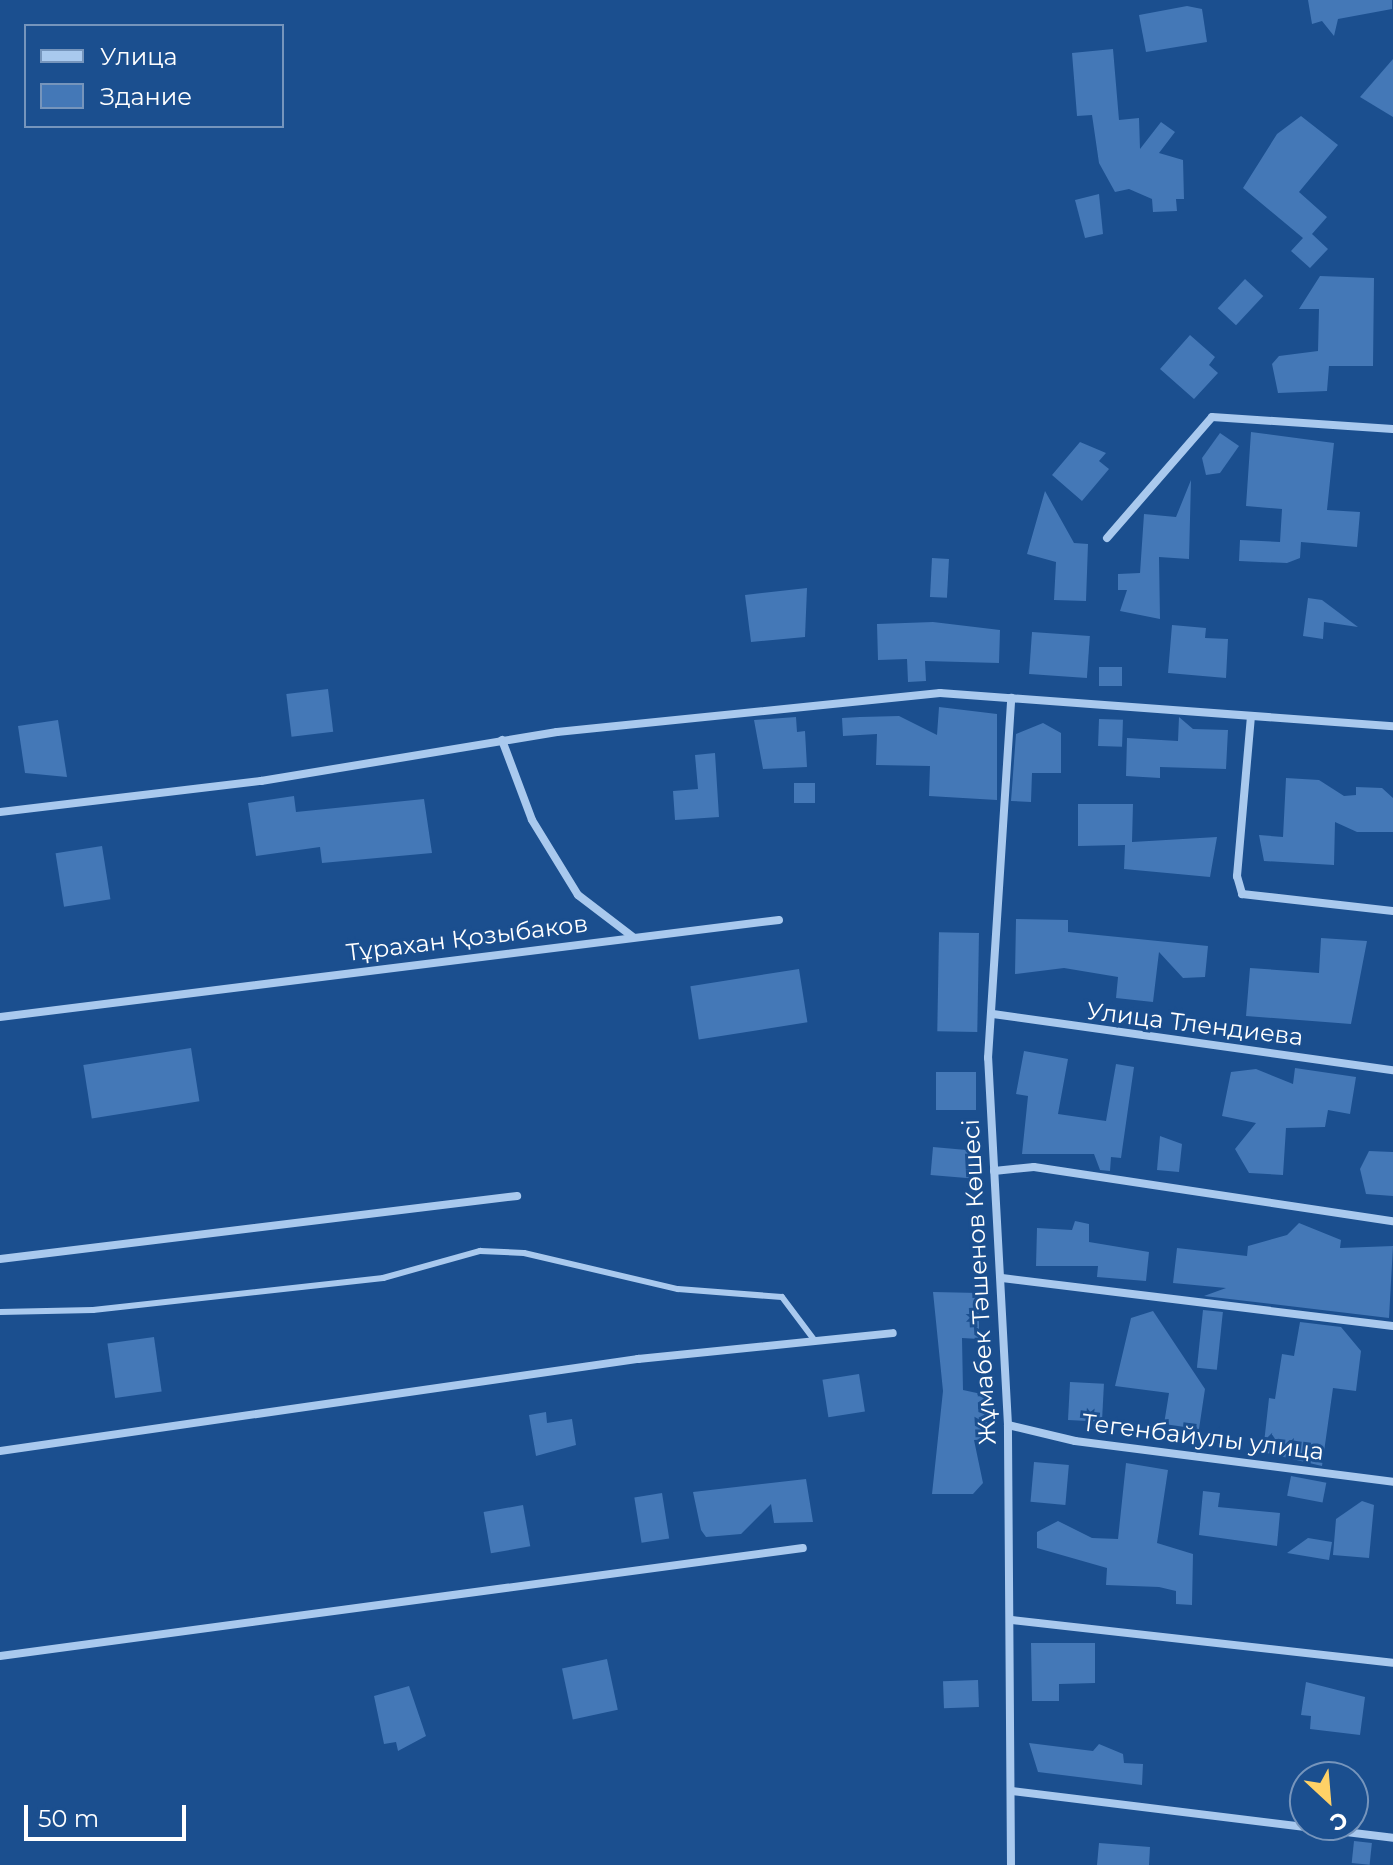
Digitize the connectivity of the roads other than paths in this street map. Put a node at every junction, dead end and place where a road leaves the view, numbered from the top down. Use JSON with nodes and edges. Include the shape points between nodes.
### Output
{"nodes":[{"id":1,"x":1393,"y":429,"type":"edge"},
{"id":2,"x":1107,"y":538,"type":"dead end"},
{"id":3,"x":1011,"y":698,"type":"junction"},
{"id":4,"x":1251,"y":716,"type":"junction"},
{"id":5,"x":1393,"y":726,"type":"edge"},
{"id":6,"x":502,"y":740,"type":"junction"},
{"id":7,"x":0,"y":812,"type":"edge"},
{"id":8,"x":1393,"y":911,"type":"edge"},
{"id":9,"x":779,"y":920,"type":"dead end"},
{"id":10,"x":633,"y":937,"type":"junction"},
{"id":11,"x":993,"y":1014,"type":"junction"},
{"id":12,"x":0,"y":1017,"type":"edge"},
{"id":13,"x":1393,"y":1070,"type":"edge"},
{"id":14,"x":994,"y":1171,"type":"junction"},
{"id":15,"x":517,"y":1196,"type":"dead end"},
{"id":16,"x":1393,"y":1221,"type":"edge"},
{"id":17,"x":0,"y":1259,"type":"edge"},
{"id":18,"x":1002,"y":1278,"type":"junction"},
{"id":19,"x":0,"y":1312,"type":"edge"},
{"id":20,"x":1393,"y":1326,"type":"edge"},
{"id":21,"x":893,"y":1333,"type":"dead end"},
{"id":22,"x":816,"y":1343,"type":"junction"},
{"id":23,"x":1008,"y":1425,"type":"junction"},
{"id":24,"x":0,"y":1451,"type":"edge"},
{"id":25,"x":1393,"y":1482,"type":"edge"},
{"id":26,"x":803,"y":1548,"type":"dead end"},
{"id":27,"x":1012,"y":1620,"type":"junction"},
{"id":28,"x":0,"y":1656,"type":"edge"},
{"id":29,"x":1393,"y":1663,"type":"edge"},
{"id":30,"x":1012,"y":1791,"type":"junction"},
{"id":31,"x":1393,"y":1838,"type":"edge"},
{"id":32,"x":1011,"y":1865,"type":"edge"}],
"edges":[{"from":1,"to":2,"type":"street","via":[[1212,417]]},
{"from":3,"to":4,"type":"street"},
{"from":3,"to":6,"type":"street","via":[[940,693],[838,700]]},
{"from":3,"to":11,"type":"street","name":"Жұмабек Тәшенов Көшесі"},
{"from":4,"to":5,"type":"street"},
{"from":4,"to":8,"type":"street","via":[[1237,876],[1242,894]]},
{"from":6,"to":7,"type":"street","via":[[261,781]]},
{"from":6,"to":10,"type":"street","via":[[532,820],[578,895]]},
{"from":9,"to":10,"type":"street","name":"Тұрахан Қозыбаков"},
{"from":10,"to":12,"type":"street","name":"Тұрахан Қозыбаков"},
{"from":11,"to":13,"type":"street","name":"Улица Тлендиева"},
{"from":11,"to":14,"type":"street","name":"Жұмабек Тәшенов Көшесі"},
{"from":14,"to":16,"type":"street","via":[[1034,1167]]},
{"from":14,"to":18,"type":"street","name":"Жұмабек Тәшенов Көшесі"},
{"from":15,"to":17,"type":"street"},
{"from":18,"to":20,"type":"street"},
{"from":18,"to":23,"type":"street","name":"Жұмабек Тәшенов Көшесі"},
{"from":19,"to":22,"type":"lane","via":[[93,1310],[367,1280],[480,1251],[524,1253],[678,1289],[782,1297]]},
{"from":21,"to":22,"type":"street"},
{"from":22,"to":24,"type":"street","via":[[638,1359]]},
{"from":23,"to":25,"type":"street","name":"Тегенбайулы улица","via":[[1075,1441]]},
{"from":23,"to":27,"type":"street","name":"Жұмабек Тәшенов Көшесі"},
{"from":26,"to":28,"type":"street"},
{"from":27,"to":29,"type":"street"},
{"from":27,"to":30,"type":"street","name":"Жұмабек Тәшенов Көшесі"},
{"from":30,"to":31,"type":"street"},
{"from":30,"to":32,"type":"street","name":"Жұмабек Тәшенов Көшесі"}]}
